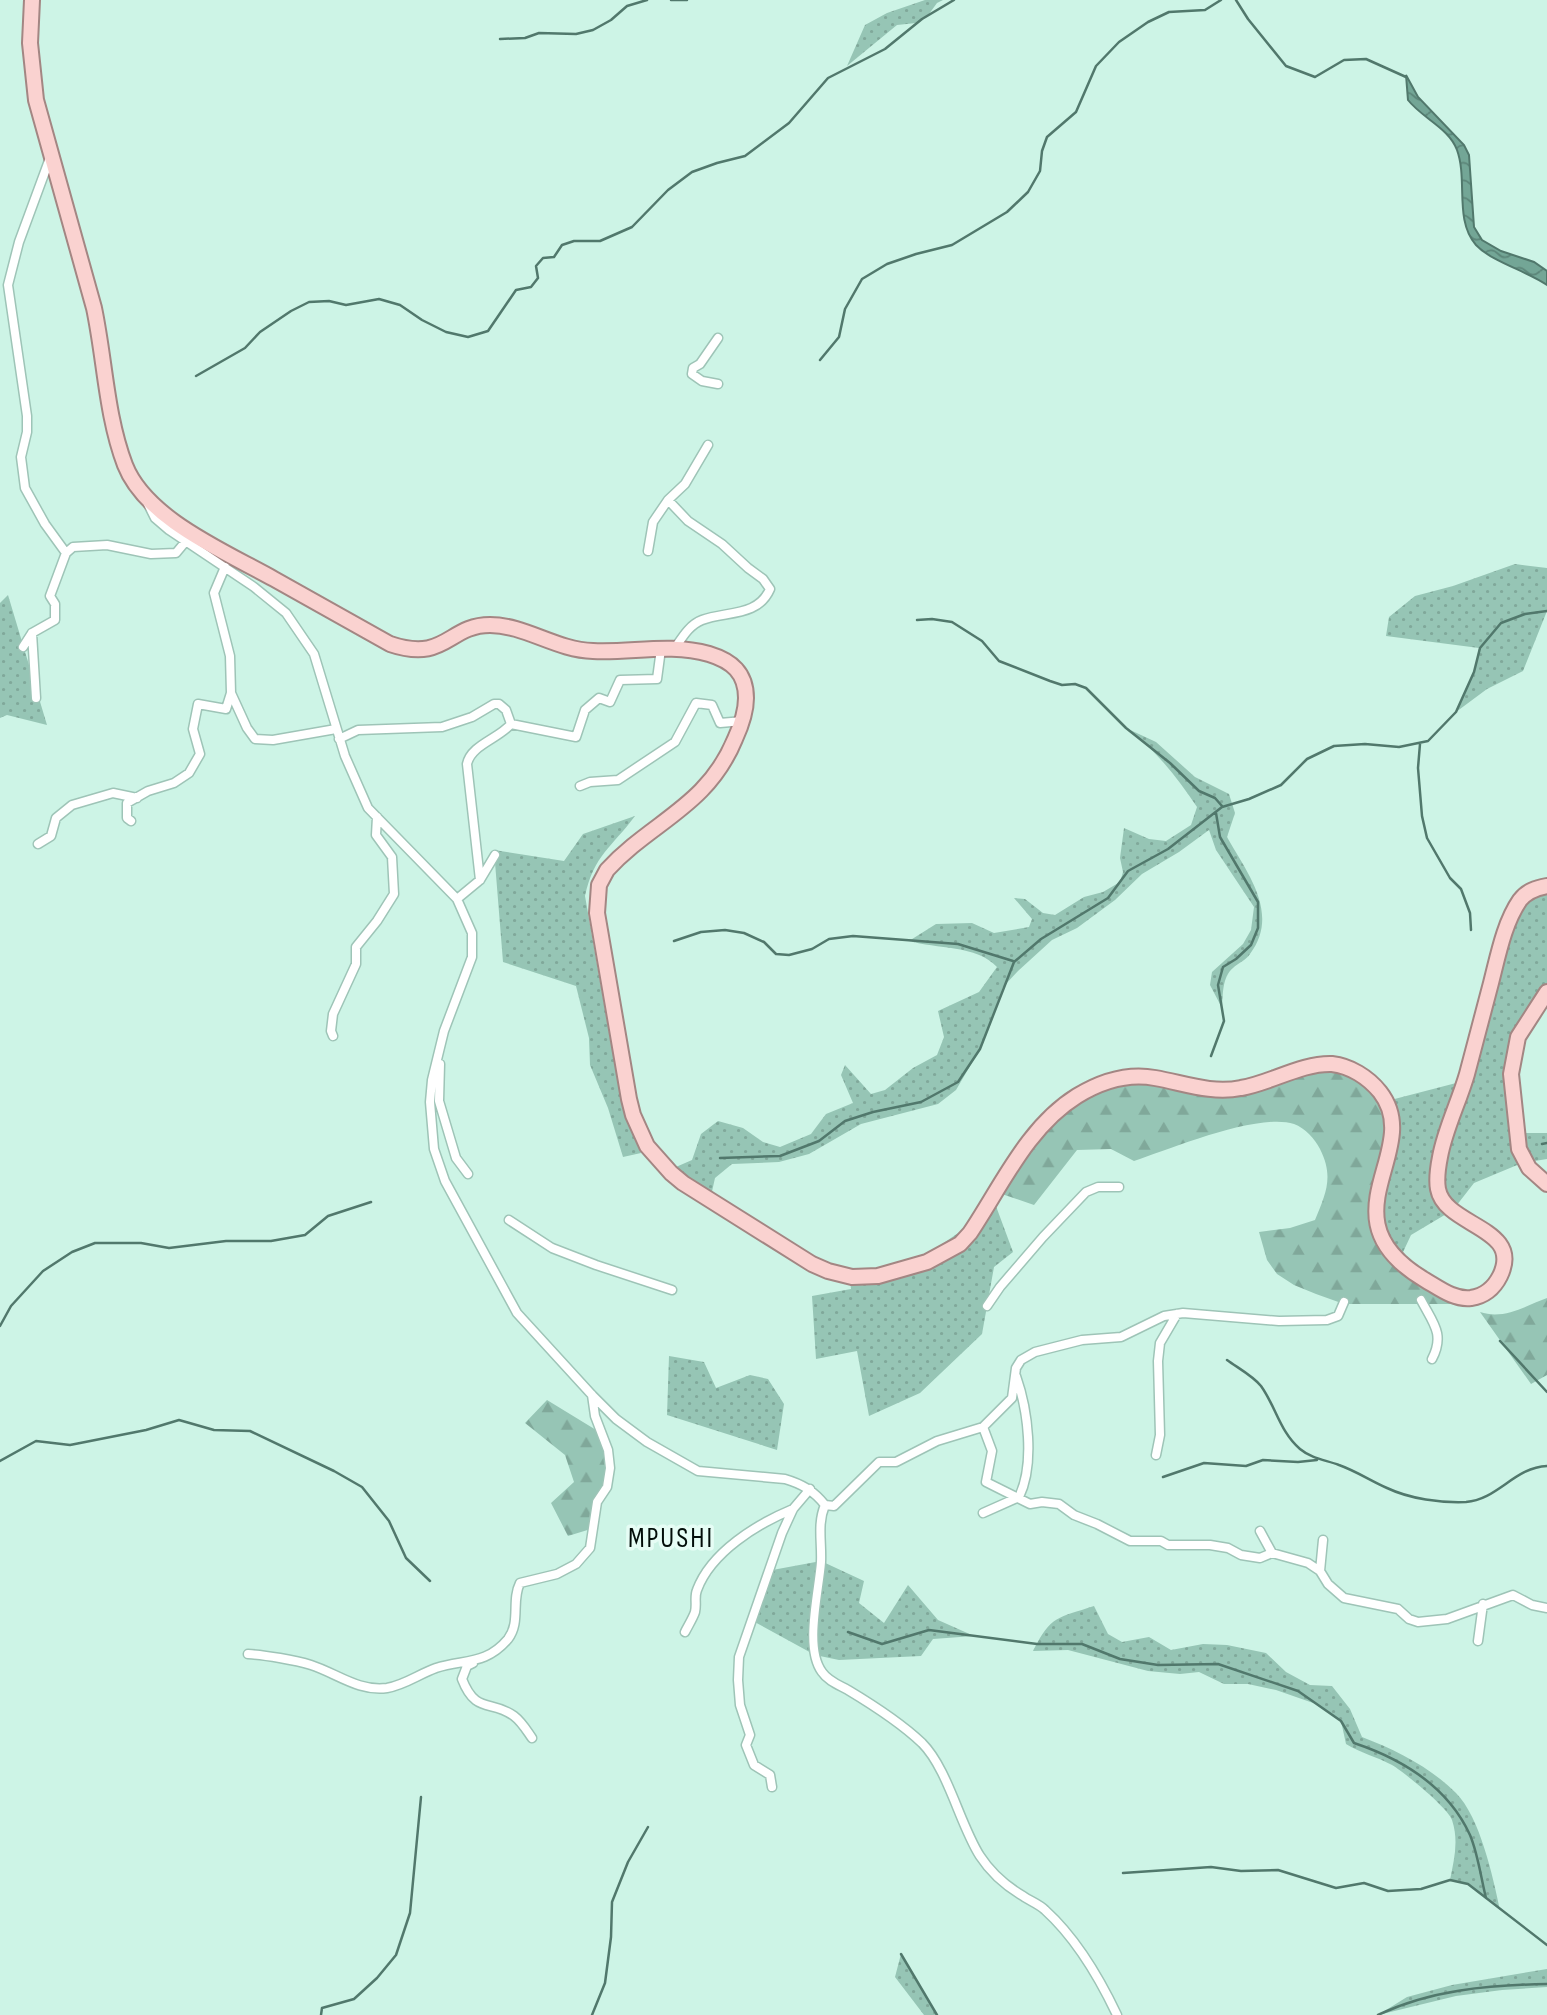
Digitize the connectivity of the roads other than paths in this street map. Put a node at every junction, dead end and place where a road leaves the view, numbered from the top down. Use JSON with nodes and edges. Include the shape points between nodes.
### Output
{"nodes":[{"id":1,"x":32,"y":0,"type":"edge"},
{"id":2,"x":51,"y":155,"type":"junction"},
{"id":3,"x":718,"y":338,"type":"dead end"},
{"id":4,"x":718,"y":384,"type":"dead end"},
{"id":5,"x":708,"y":445,"type":"dead end"},
{"id":6,"x":143,"y":495,"type":"junction"},
{"id":7,"x":668,"y":500,"type":"junction"},
{"id":8,"x":186,"y":541,"type":"junction"},
{"id":9,"x":648,"y":551,"type":"dead end"},
{"id":10,"x":66,"y":554,"type":"junction"},
{"id":11,"x":225,"y":567,"type":"junction"},
{"id":12,"x":32,"y":633,"type":"junction"},
{"id":13,"x":23,"y":647,"type":"dead end"},
{"id":14,"x":668,"y":648,"type":"junction"},
{"id":15,"x":231,"y":693,"type":"junction"},
{"id":16,"x":36,"y":698,"type":"dead end"},
{"id":17,"x":743,"y":720,"type":"junction"},
{"id":18,"x":511,"y":724,"type":"junction"},
{"id":19,"x":336,"y":729,"type":"junction"},
{"id":20,"x":339,"y":739,"type":"junction"},
{"id":21,"x":580,"y":786,"type":"dead end"},
{"id":22,"x":137,"y":797,"type":"junction"},
{"id":23,"x":377,"y":817,"type":"junction"},
{"id":24,"x":131,"y":821,"type":"dead end"},
{"id":25,"x":38,"y":844,"type":"dead end"},
{"id":26,"x":495,"y":855,"type":"dead end"},
{"id":27,"x":480,"y":880,"type":"junction"},
{"id":28,"x":1547,"y":886,"type":"edge"},
{"id":29,"x":457,"y":899,"type":"junction"},
{"id":30,"x":1547,"y":992,"type":"edge"},
{"id":31,"x":333,"y":1037,"type":"dead end"},
{"id":32,"x":440,"y":1054,"type":"junction"},
{"id":33,"x":468,"y":1174,"type":"dead end"},
{"id":34,"x":1547,"y":1184,"type":"edge"},
{"id":35,"x":1119,"y":1187,"type":"dead end"},
{"id":36,"x":509,"y":1220,"type":"dead end"},
{"id":37,"x":672,"y":1290,"type":"dead end"},
{"id":38,"x":1421,"y":1300,"type":"dead end"},
{"id":39,"x":1345,"y":1302,"type":"dead end"},
{"id":40,"x":987,"y":1306,"type":"dead end"},
{"id":41,"x":1177,"y":1314,"type":"junction"},
{"id":42,"x":1432,"y":1359,"type":"dead end"},
{"id":43,"x":1015,"y":1374,"type":"junction"},
{"id":44,"x":592,"y":1395,"type":"junction"},
{"id":45,"x":983,"y":1427,"type":"junction"},
{"id":46,"x":1156,"y":1455,"type":"dead end"},
{"id":47,"x":810,"y":1489,"type":"junction"},
{"id":48,"x":1019,"y":1497,"type":"junction"},
{"id":49,"x":825,"y":1505,"type":"junction"},
{"id":50,"x":793,"y":1509,"type":"junction"},
{"id":51,"x":983,"y":1513,"type":"dead end"},
{"id":52,"x":1259,"y":1531,"type":"dead end"},
{"id":53,"x":1323,"y":1540,"type":"dead end"},
{"id":54,"x":1272,"y":1553,"type":"junction"},
{"id":55,"x":1320,"y":1571,"type":"junction"},
{"id":56,"x":1483,"y":1604,"type":"junction"},
{"id":57,"x":1547,"y":1608,"type":"edge"},
{"id":58,"x":685,"y":1632,"type":"dead end"},
{"id":59,"x":1478,"y":1641,"type":"dead end"},
{"id":60,"x":248,"y":1654,"type":"dead end"},
{"id":61,"x":476,"y":1662,"type":"junction"},
{"id":62,"x":532,"y":1738,"type":"dead end"},
{"id":63,"x":772,"y":1787,"type":"dead end"},
{"id":64,"x":1116,"y":2015,"type":"edge"}],
"edges":[{"from":1,"to":2,"type":"highway","via":[[32,74]]},
{"from":2,"to":6,"type":"highway","via":[[94,308],[120,450]]},
{"from":2,"to":10,"type":"street","via":[[8,285],[27,416],[21,457],[25,488]]},
{"from":3,"to":4,"type":"street","via":[[692,374]]},
{"from":5,"to":7,"type":"street","via":[[685,484]]},
{"from":6,"to":8,"type":"street","via":[[155,518]]},
{"from":6,"to":14,"type":"highway","via":[[211,544],[390,645],[407,650],[436,648],[491,625],[578,650]]},
{"from":7,"to":9,"type":"street","via":[[653,522]]},
{"from":7,"to":14,"type":"street","via":[[770,589],[753,608],[700,621]]},
{"from":8,"to":10,"type":"street","via":[[176,553],[93,545],[73,547]]},
{"from":8,"to":11,"type":"street"},
{"from":10,"to":12,"type":"street","via":[[50,596],[55,620]]},
{"from":11,"to":15,"type":"street","via":[[214,593],[230,656]]},
{"from":11,"to":19,"type":"street","via":[[286,613],[314,653]]},
{"from":12,"to":13,"type":"street"},
{"from":12,"to":16,"type":"street"},
{"from":14,"to":17,"type":"highway","via":[[711,654],[735,667],[746,687]]},
{"from":14,"to":18,"type":"street","via":[[657,679],[620,680],[610,702],[599,698],[585,710],[576,737]]},
{"from":15,"to":19,"type":"street","via":[[255,739]]},
{"from":15,"to":22,"type":"street","via":[[226,709],[198,704],[193,729],[200,754],[189,773]]},
{"from":17,"to":21,"type":"street","via":[[720,723],[712,705],[695,703],[675,742],[618,780]]},
{"from":17,"to":28,"type":"highway","via":[[730,752],[705,788],[614,861],[601,880],[597,913],[629,1099],[647,1146],[683,1183],[812,1264],[852,1277],[908,1268],[960,1244],[1027,1145],[1063,1107],[1090,1089],[1121,1078],[1144,1077],[1205,1089],[1242,1088],[1329,1064],[1360,1074],[1388,1107],[1393,1130],[1377,1215],[1385,1244],[1404,1266],[1447,1293],[1466,1299],[1484,1294],[1502,1271],[1502,1249],[1497,1240],[1444,1203],[1438,1191],[1438,1171],[1499,950],[1526,894]]},
{"from":18,"to":20,"type":"street","via":[[506,710],[494,704],[442,727],[358,730]]},
{"from":18,"to":27,"type":"street","via":[[469,756]]},
{"from":19,"to":20,"type":"street"},
{"from":20,"to":23,"type":"street","via":[[354,780]]},
{"from":22,"to":24,"type":"street","via":[[127,803]]},
{"from":22,"to":25,"type":"street","via":[[113,793],[72,805],[57,818],[51,836]]},
{"from":23,"to":29,"type":"street"},
{"from":23,"to":31,"type":"street","via":[[376,835],[392,856],[394,894],[356,947],[356,964],[333,1014]]},
{"from":26,"to":27,"type":"street"},
{"from":27,"to":29,"type":"street"},
{"from":29,"to":32,"type":"street","via":[[472,933],[472,957]]},
{"from":30,"to":34,"type":"highway","via":[[1518,1037],[1511,1074],[1519,1149],[1529,1168]]},
{"from":32,"to":33,"type":"street","via":[[439,1101],[456,1158]]},
{"from":32,"to":44,"type":"street","via":[[430,1102],[434,1149],[445,1181],[517,1313]]},
{"from":35,"to":40,"type":"street","via":[[1086,1192]]},
{"from":36,"to":37,"type":"street","via":[[552,1248]]},
{"from":38,"to":42,"type":"street","via":[[1439,1336]]},
{"from":39,"to":41,"type":"street","via":[[1338,1316],[1327,1320]]},
{"from":41,"to":43,"type":"street","via":[[1121,1337],[1082,1340],[1035,1352],[1021,1360]]},
{"from":41,"to":46,"type":"street","via":[[1160,1343]]},
{"from":43,"to":45,"type":"street","via":[[1012,1398]]},
{"from":43,"to":48,"type":"street","via":[[1023,1396],[1027,1448]]},
{"from":44,"to":47,"type":"street","via":[[646,1442],[698,1471],[785,1479]]},
{"from":44,"to":61,"type":"street","via":[[611,1468],[607,1487],[597,1502],[590,1548],[576,1564],[557,1574],[520,1583],[510,1636],[495,1652]]},
{"from":45,"to":48,"type":"street","via":[[992,1451],[986,1482]]},
{"from":45,"to":49,"type":"street","via":[[937,1441],[896,1462],[879,1462],[834,1506]]},
{"from":47,"to":49,"type":"street"},
{"from":47,"to":50,"type":"street"},
{"from":48,"to":51,"type":"street"},
{"from":48,"to":54,"type":"street","via":[[1030,1504],[1059,1504],[1130,1541],[1210,1545],[1261,1558]]},
{"from":49,"to":64,"type":"street","via":[[820,1517],[821,1561],[814,1615],[815,1655],[822,1672],[923,1745],[980,1857],[996,1877],[1043,1907],[1067,1932]]},
{"from":50,"to":58,"type":"street","via":[[737,1539],[706,1573]]},
{"from":50,"to":63,"type":"street","via":[[739,1657],[737,1680],[750,1735],[746,1745],[754,1765],[769,1775]]},
{"from":52,"to":54,"type":"street"},
{"from":53,"to":55,"type":"street"},
{"from":54,"to":55,"type":"street"},
{"from":55,"to":56,"type":"street","via":[[1344,1598],[1398,1609],[1418,1622],[1447,1619]]},
{"from":56,"to":57,"type":"street","via":[[1513,1595]]},
{"from":56,"to":59,"type":"street"},
{"from":60,"to":61,"type":"street","via":[[310,1664],[375,1688],[400,1684],[436,1668]]},
{"from":61,"to":62,"type":"street","via":[[467,1666],[462,1679],[473,1699],[513,1716]]}]}
